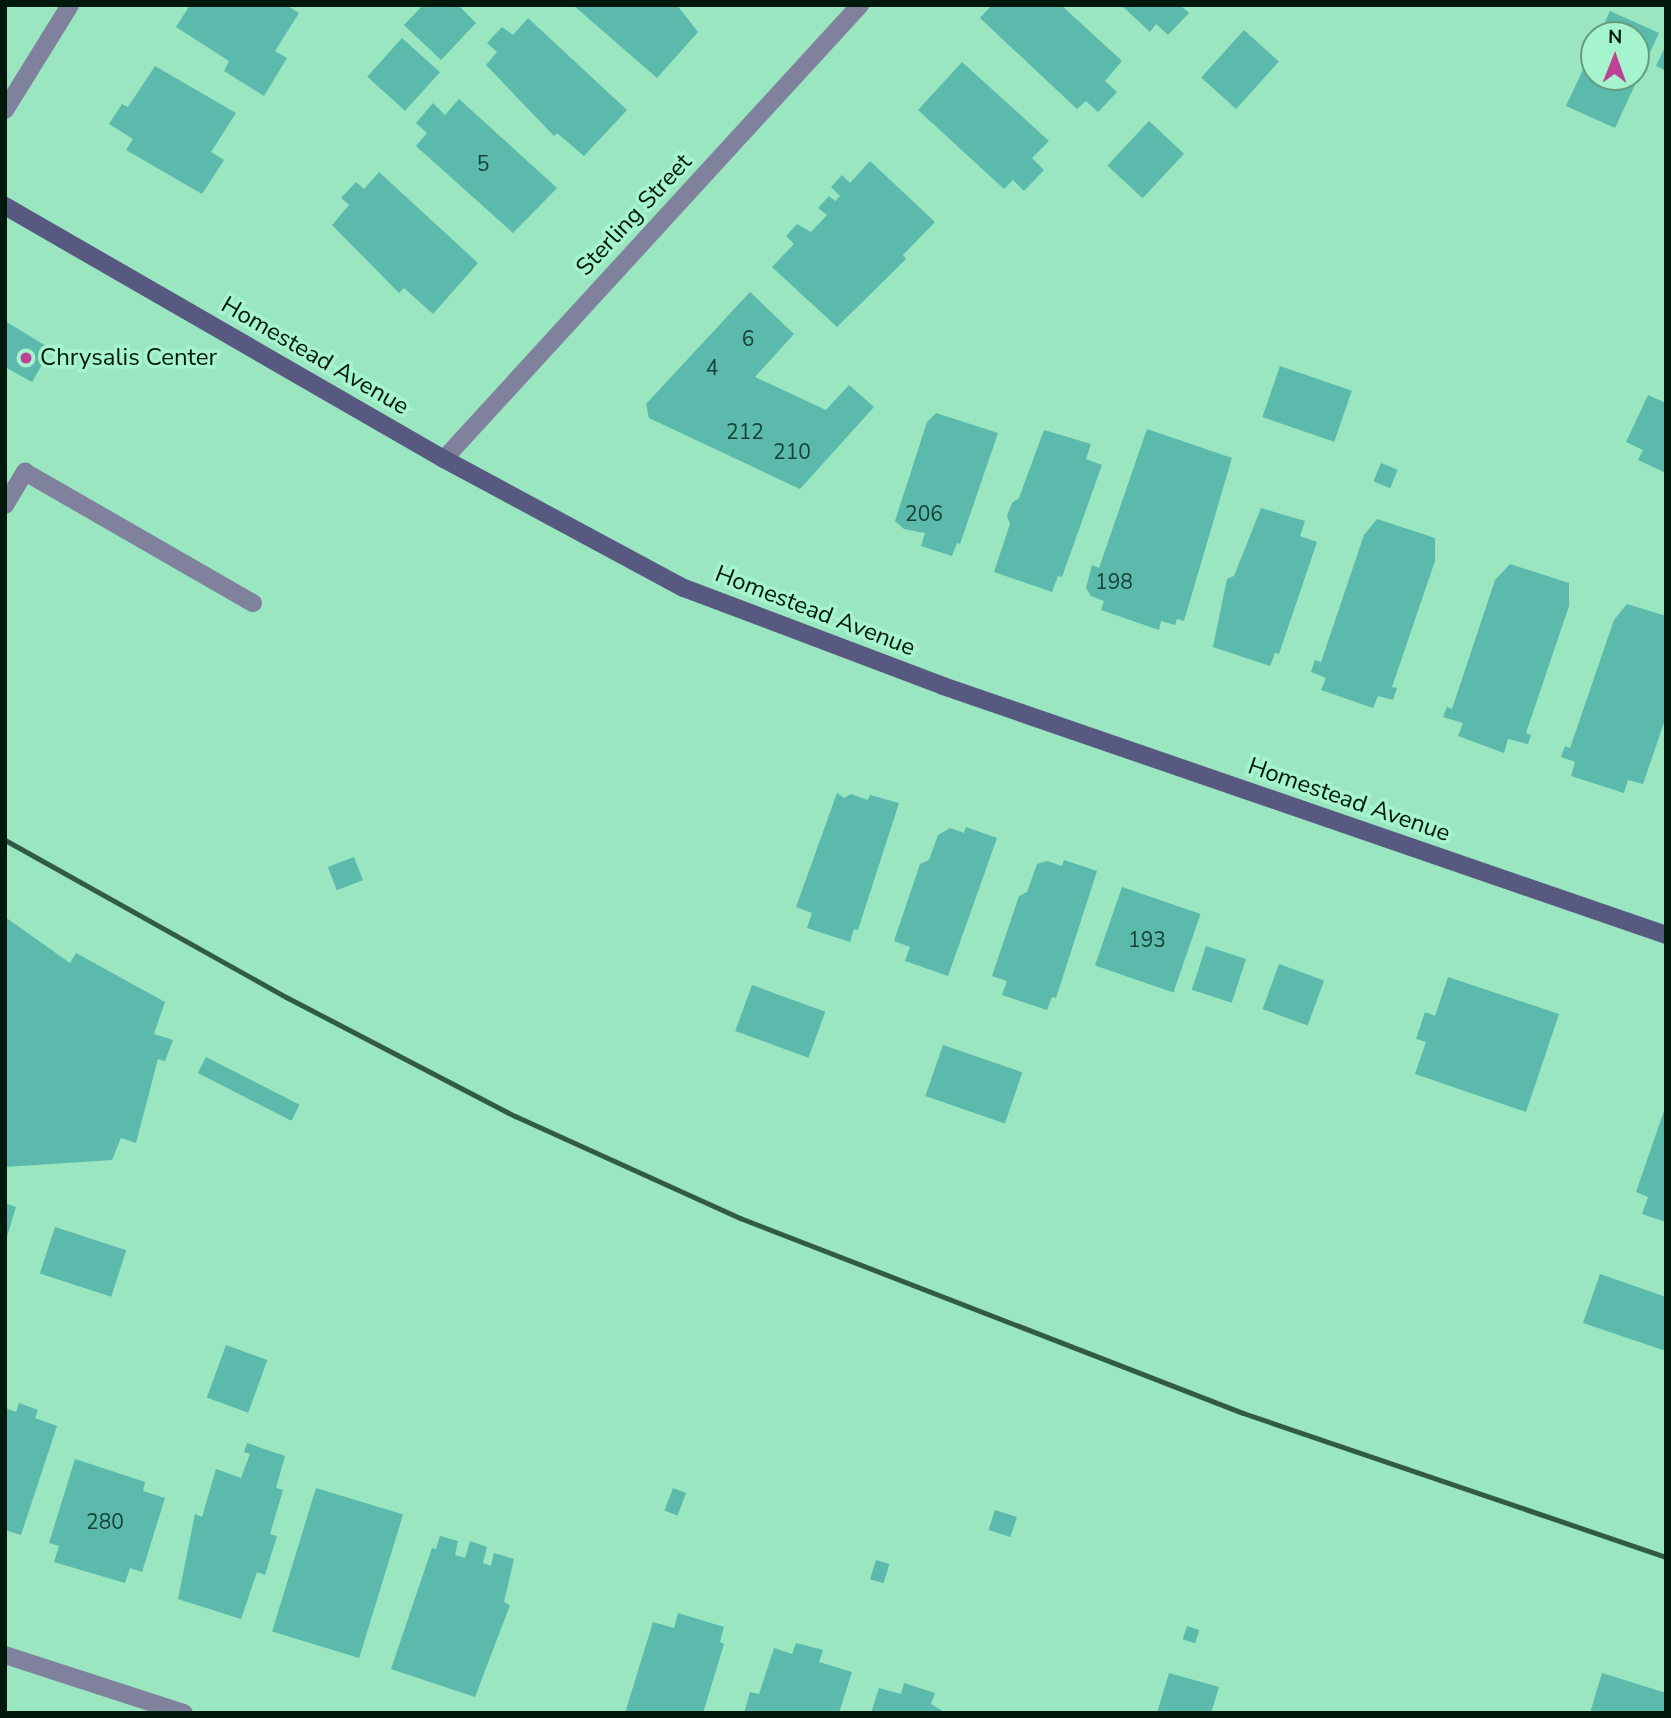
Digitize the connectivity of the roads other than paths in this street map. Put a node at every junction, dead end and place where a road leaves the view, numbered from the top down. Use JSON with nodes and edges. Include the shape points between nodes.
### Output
{"nodes":[{"id":1,"x":71,"y":5,"type":"edge"},
{"id":2,"x":860,"y":5,"type":"edge"},
{"id":3,"x":5,"y":110,"type":"edge"},
{"id":4,"x":5,"y":206,"type":"edge"},
{"id":5,"x":444,"y":458,"type":"junction"},
{"id":6,"x":5,"y":505,"type":"edge"},
{"id":7,"x":253,"y":603,"type":"dead end"},
{"id":8,"x":1666,"y":935,"type":"edge"},
{"id":9,"x":5,"y":1655,"type":"edge"},
{"id":10,"x":184,"y":1713,"type":"edge"}],
"edges":[{"from":1,"to":3,"type":"street"},
{"from":2,"to":5,"type":"street","name":"Sterling Street"},
{"from":4,"to":5,"type":"main road","name":"Homestead Avenue"},
{"from":5,"to":8,"type":"main road","name":"Homestead Avenue","via":[[684,588],[943,686]]},
{"from":6,"to":7,"type":"street","via":[[24,472]]},
{"from":9,"to":10,"type":"street"}]}
